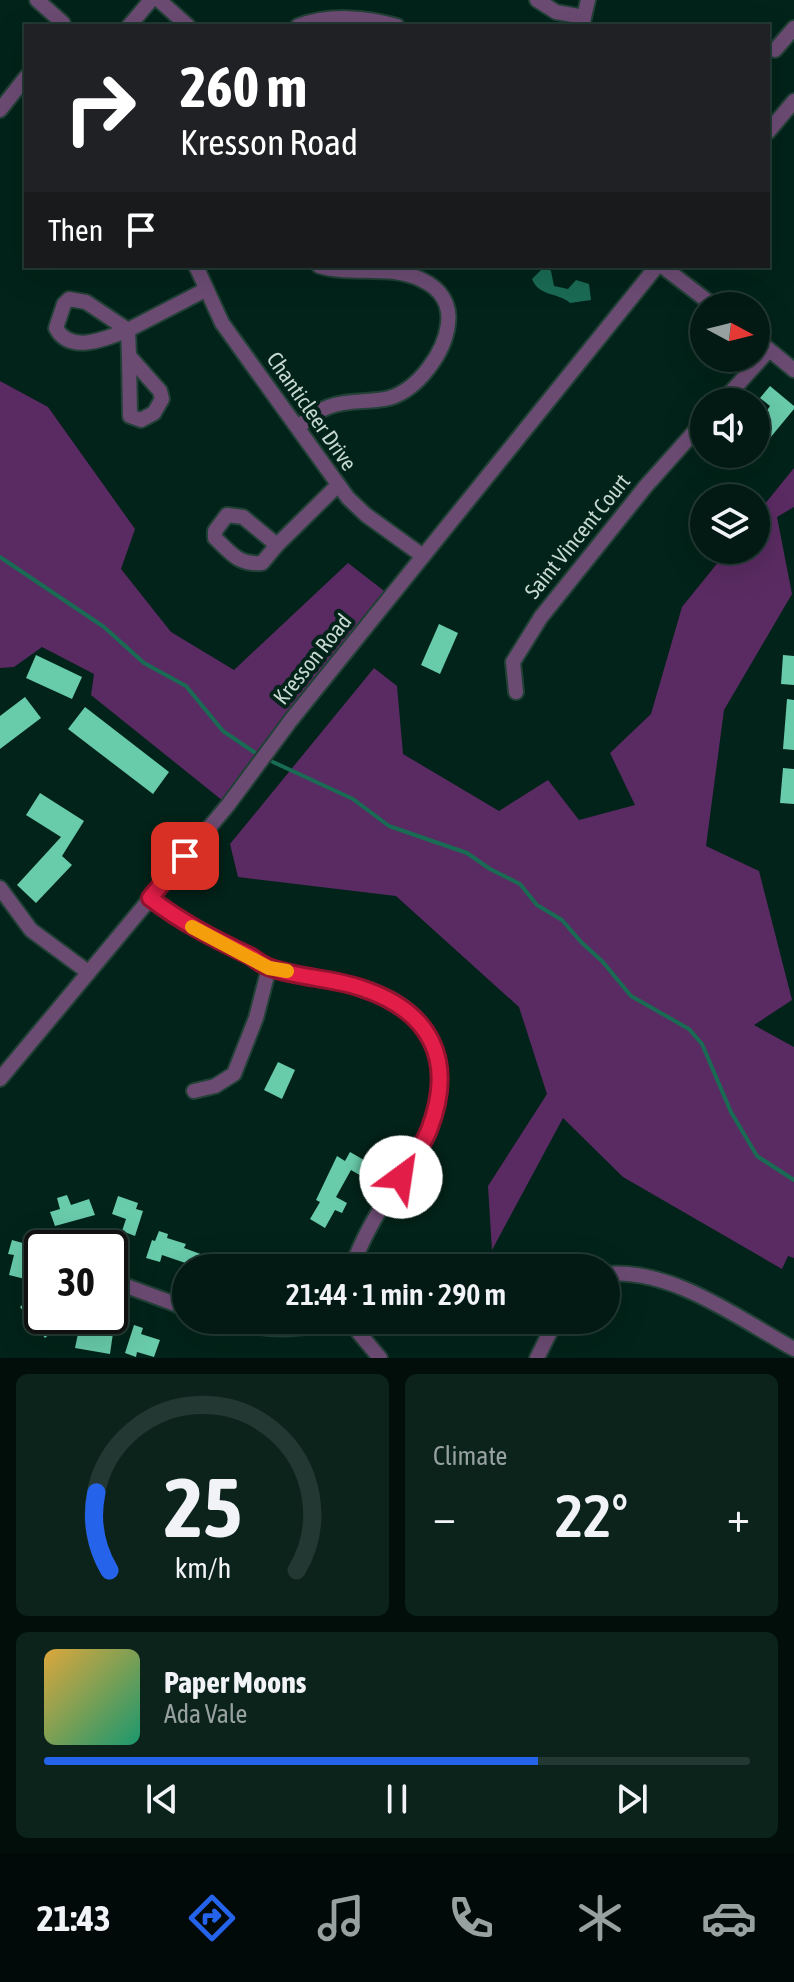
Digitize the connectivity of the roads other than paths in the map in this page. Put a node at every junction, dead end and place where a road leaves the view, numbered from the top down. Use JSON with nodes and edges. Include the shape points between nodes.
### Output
{"nodes":[{"id":1,"x":37,"y":0,"type":"edge"},
{"id":2,"x":151,"y":0,"type":"edge"},
{"id":3,"x":159,"y":0,"type":"edge"},
{"id":4,"x":537,"y":0,"type":"edge"},
{"id":5,"x":588,"y":0,"type":"edge"},
{"id":6,"x":583,"y":21,"type":"edge"},
{"id":7,"x":61,"y":24,"type":"edge"},
{"id":8,"x":131,"y":24,"type":"edge"},
{"id":9,"x":186,"y":24,"type":"edge"},
{"id":10,"x":308,"y":24,"type":"edge"},
{"id":11,"x":391,"y":24,"type":"edge"},
{"id":12,"x":794,"y":28,"type":"edge"},
{"id":13,"x":775,"y":50,"type":"dead end"},
{"id":14,"x":21,"y":94,"type":"edge"},
{"id":15,"x":794,"y":101,"type":"edge"},
{"id":16,"x":0,"y":110,"type":"edge"},
{"id":17,"x":770,"y":130,"type":"edge"},
{"id":18,"x":197,"y":268,"type":"edge"},
{"id":19,"x":330,"y":268,"type":"edge"},
{"id":20,"x":658,"y":268,"type":"edge"},
{"id":21,"x":663,"y":268,"type":"edge"},
{"id":22,"x":205,"y":290,"type":"junction"},
{"id":23,"x":695,"y":292,"type":"edge"},
{"id":24,"x":128,"y":330,"type":"junction"},
{"id":25,"x":770,"y":351,"type":"edge"},
{"id":26,"x":129,"y":356,"type":"dead end"},
{"id":27,"x":794,"y":370,"type":"edge"},
{"id":28,"x":749,"y":372,"type":"edge"},
{"id":29,"x":735,"y":388,"type":"edge"},
{"id":30,"x":298,"y":427,"type":"junction"},
{"id":31,"x":690,"y":437,"type":"edge"},
{"id":32,"x":338,"y":485,"type":"junction"},
{"id":33,"x":277,"y":545,"type":"dead end"},
{"id":34,"x":423,"y":556,"type":"junction"},
{"id":35,"x":516,"y":692,"type":"dead end"},
{"id":36,"x":0,"y":888,"type":"edge"},
{"id":37,"x":150,"y":898,"type":"junction"},
{"id":38,"x":269,"y":968,"type":"junction"},
{"id":39,"x":88,"y":972,"type":"junction"},
{"id":40,"x":0,"y":1079,"type":"edge"},
{"id":41,"x":194,"y":1091,"type":"dead end"},
{"id":42,"x":358,"y":1254,"type":"edge"},
{"id":43,"x":620,"y":1272,"type":"edge"},
{"id":44,"x":128,"y":1287,"type":"edge"},
{"id":45,"x":172,"y":1303,"type":"edge"},
{"id":46,"x":360,"y":1334,"type":"edge"},
{"id":47,"x":549,"y":1334,"type":"edge"},
{"id":48,"x":794,"y":1349,"type":"edge"},
{"id":49,"x":380,"y":1358,"type":"edge"},
{"id":50,"x":537,"y":1358,"type":"edge"}],
"edges":[{"from":1,"to":7,"type":"street"},
{"from":2,"to":8,"type":"street"},
{"from":3,"to":9,"type":"street"},
{"from":4,"to":6,"type":"street"},
{"from":5,"to":6,"type":"street"},
{"from":10,"to":11,"type":"street","via":[[339,18]]},
{"from":12,"to":13,"type":"street"},
{"from":14,"to":16,"type":"street"},
{"from":15,"to":17,"type":"street"},
{"from":18,"to":22,"type":"street","name":"Chanticleer Drive"},
{"from":19,"to":30,"type":"street","via":[[389,271],[424,280],[446,301],[448,327],[443,345],[410,386],[391,397],[330,406]]},
{"from":20,"to":34,"type":"street","name":"Kresson Road"},
{"from":21,"to":23,"type":"street"},
{"from":22,"to":24,"type":"street"},
{"from":22,"to":30,"type":"street","name":"Chanticleer Drive","via":[[222,323]]},
{"from":24,"to":24,"type":"street","via":[[87,343],[67,340],[56,328],[69,299],[86,302]]},
{"from":24,"to":26,"type":"street"},
{"from":25,"to":27,"type":"street"},
{"from":28,"to":29,"type":"street"},
{"from":30,"to":32,"type":"street","name":"Chanticleer Drive"},
{"from":31,"to":35,"type":"street","name":"Saint Vincent Court","via":[[541,617],[513,662]]},
{"from":32,"to":33,"type":"street"},
{"from":32,"to":34,"type":"street","name":"Chanticleer Drive","via":[[366,515]]},
{"from":34,"to":37,"type":"street","name":"Kresson Road"},
{"from":36,"to":39,"type":"street","via":[[31,930]]},
{"from":37,"to":38,"type":"street","via":[[206,936]]},
{"from":37,"to":39,"type":"street","name":"Kresson Road"},
{"from":38,"to":41,"type":"street","via":[[234,1074]]},
{"from":38,"to":42,"type":"street","via":[[388,998],[420,1023],[439,1059],[439,1095],[428,1132]]},
{"from":39,"to":40,"type":"street","name":"Kresson Road"},
{"from":43,"to":48,"type":"street","via":[[684,1288]]},
{"from":44,"to":45,"type":"street"},
{"from":46,"to":49,"type":"street"},
{"from":47,"to":50,"type":"street"}]}
